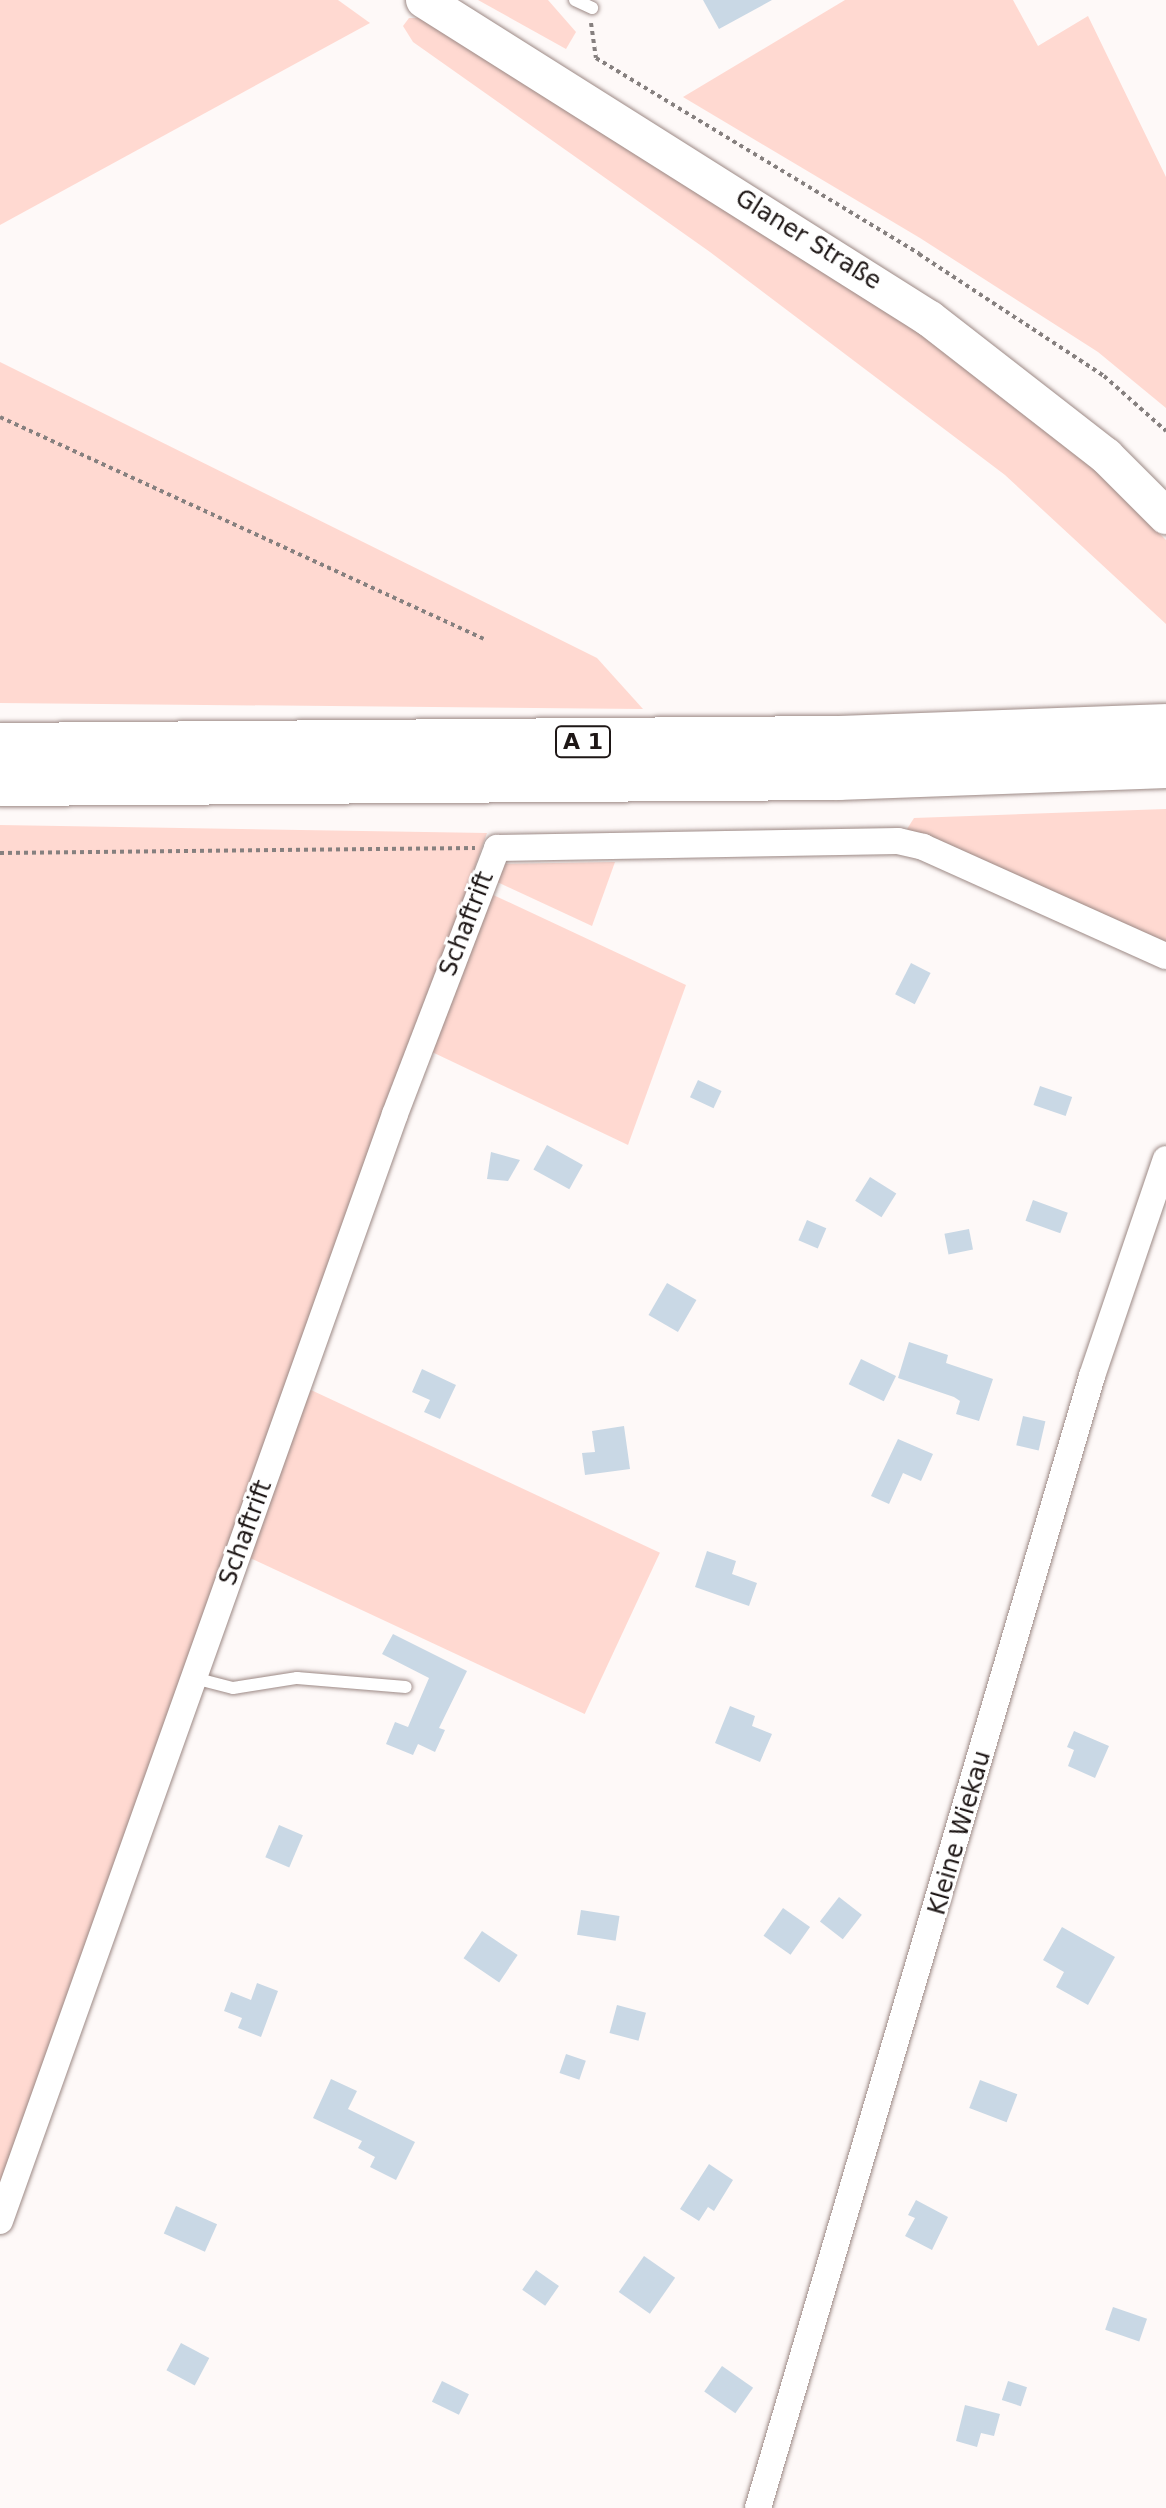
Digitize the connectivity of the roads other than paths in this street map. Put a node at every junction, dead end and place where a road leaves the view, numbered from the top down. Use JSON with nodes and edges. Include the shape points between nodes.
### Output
{"nodes":[{"id":1,"x":424,"y":0,"type":"edge"},
{"id":2,"x":575,"y":0,"type":"edge"},
{"id":3,"x":592,"y":8,"type":"road end"},
{"id":4,"x":1166,"y":516,"type":"edge"},
{"id":5,"x":1166,"y":726,"type":"edge"},
{"id":6,"x":0,"y":745,"type":"edge"},
{"id":7,"x":1166,"y":766,"type":"edge"},
{"id":8,"x":0,"y":784,"type":"edge"},
{"id":9,"x":1166,"y":956,"type":"edge"},
{"id":10,"x":1166,"y":1159,"type":"edge"},
{"id":11,"x":194,"y":1678,"type":"junction"},
{"id":12,"x":406,"y":1687,"type":"dead end"},
{"id":13,"x":0,"y":2221,"type":"edge"},
{"id":14,"x":758,"y":2508,"type":"edge"}],
"edges":[{"from":1,"to":4,"type":"street","name":"Glaner Straße","via":[[930,319],[1106,456]]},
{"from":2,"to":3,"type":"lane"},
{"from":5,"to":6,"type":"highway","number":"A 1","via":[[794,739]]},
{"from":7,"to":8,"type":"highway","number":"A 1","via":[[839,778]]},
{"from":9,"to":11,"type":"street","name":"Schaftrift","via":[[923,847],[898,841],[497,848],[395,1114]]},
{"from":10,"to":14,"type":"street","name":"Kleine Wiekau","via":[[1092,1376]]},
{"from":11,"to":12,"type":"lane","via":[[233,1688],[297,1678]]},
{"from":11,"to":13,"type":"street","name":"Schaftrift"}]}
